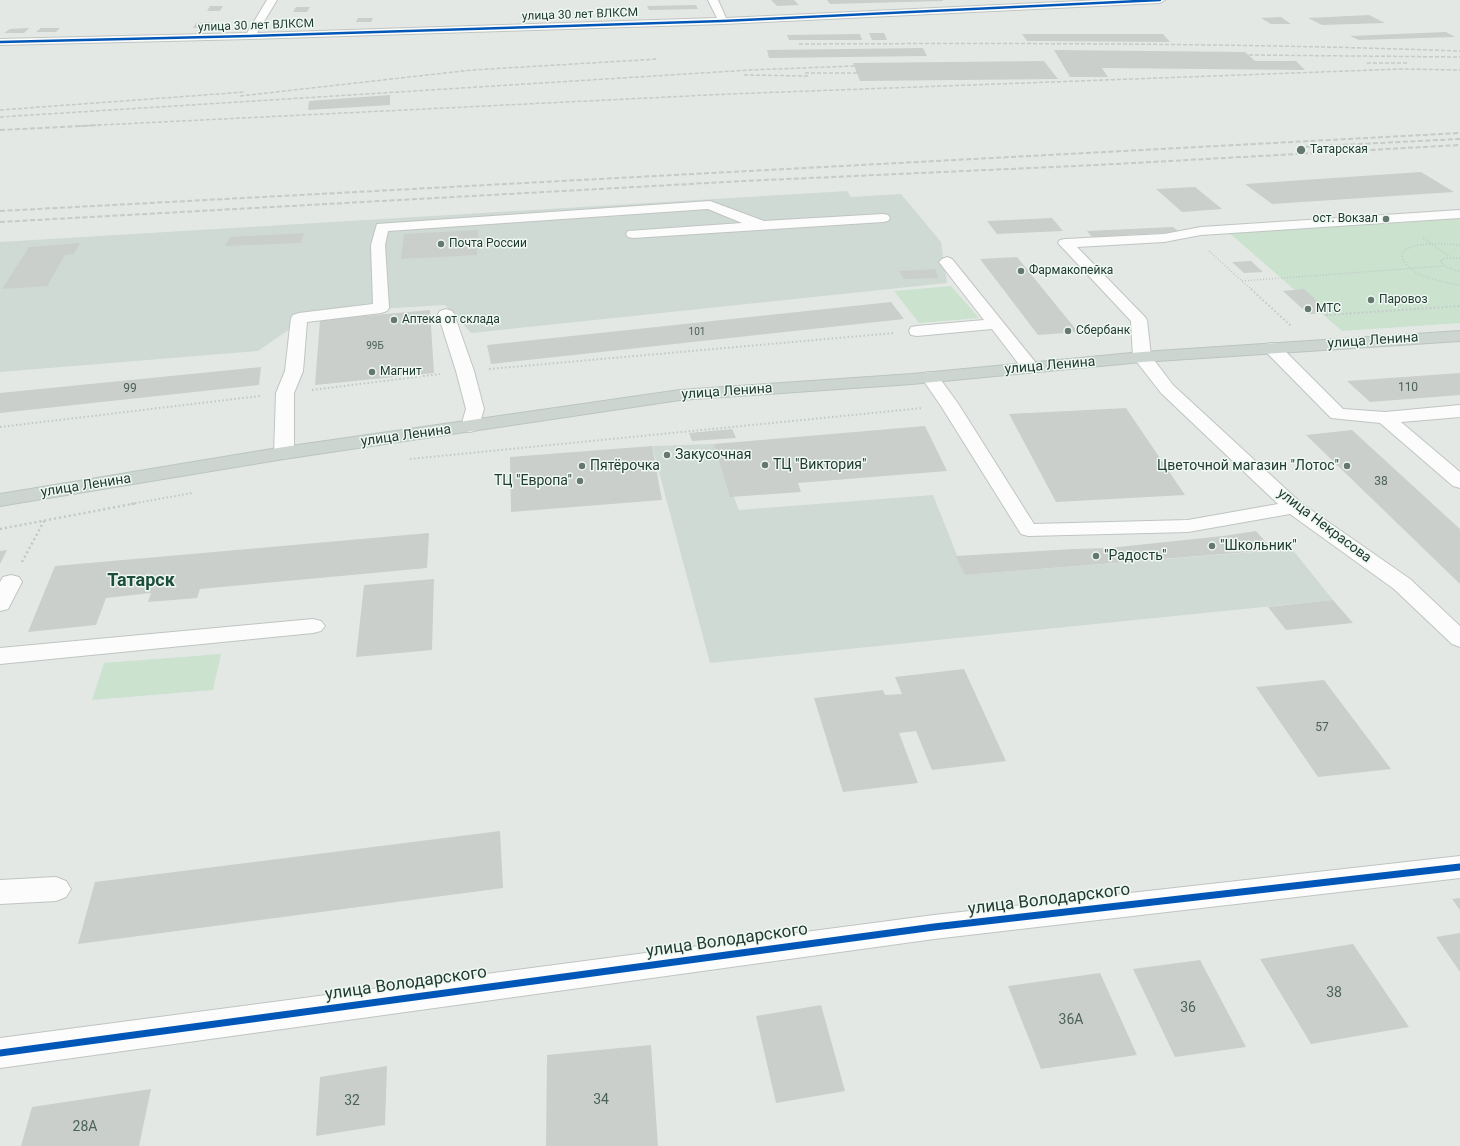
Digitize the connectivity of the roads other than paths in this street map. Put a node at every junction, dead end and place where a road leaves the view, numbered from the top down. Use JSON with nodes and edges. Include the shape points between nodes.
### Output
{"nodes":[{"id":1,"x":272,"y":0,"type":"edge"},
{"id":2,"x":713,"y":0,"type":"edge"},
{"id":3,"x":1160,"y":0,"type":"edge"},
{"id":4,"x":1020,"y":3,"type":"edge"},
{"id":5,"x":723,"y":21,"type":"junction"},
{"id":6,"x":250,"y":36,"type":"junction"},
{"id":7,"x":0,"y":42,"type":"edge"},
{"id":8,"x":1460,"y":214,"type":"edge"},
{"id":9,"x":884,"y":218,"type":"dead end"},
{"id":10,"x":763,"y":226,"type":"junction"},
{"id":11,"x":632,"y":234,"type":"dead end"},
{"id":12,"x":947,"y":262,"type":"dead end"},
{"id":13,"x":446,"y":314,"type":"dead end"},
{"id":14,"x":996,"y":324,"type":"junction"},
{"id":15,"x":917,"y":331,"type":"dead end"},
{"id":16,"x":1460,"y":336,"type":"edge"},
{"id":17,"x":1272,"y":348,"type":"junction"},
{"id":18,"x":1142,"y":357,"type":"junction"},
{"id":19,"x":1030,"y":368,"type":"junction"},
{"id":20,"x":930,"y":377,"type":"junction"},
{"id":21,"x":1460,"y":411,"type":"edge"},
{"id":22,"x":1385,"y":418,"type":"junction"},
{"id":23,"x":470,"y":426,"type":"junction"},
{"id":24,"x":284,"y":453,"type":"junction"},
{"id":25,"x":1460,"y":482,"type":"edge"},
{"id":26,"x":0,"y":500,"type":"edge"},
{"id":27,"x":1294,"y":507,"type":"junction"},
{"id":28,"x":11,"y":582,"type":"road end"},
{"id":29,"x":0,"y":604,"type":"edge"},
{"id":30,"x":313,"y":626,"type":"dead end"},
{"id":31,"x":1460,"y":639,"type":"edge"},
{"id":32,"x":0,"y":656,"type":"edge"},
{"id":33,"x":1460,"y":867,"type":"edge"},
{"id":34,"x":56,"y":889,"type":"dead end"},
{"id":35,"x":0,"y":892,"type":"edge"},
{"id":36,"x":0,"y":1053,"type":"edge"}],
"edges":[{"from":1,"to":6,"type":"street"},
{"from":2,"to":5,"type":"street"},
{"from":3,"to":4,"type":"street","name":"улица 30 лет ВЛКСМ"},
{"from":4,"to":5,"type":"street","name":"улица 30 лет ВЛКСМ"},
{"from":5,"to":6,"type":"street","name":"улица 30 лет ВЛКСМ"},
{"from":6,"to":7,"type":"street","name":"улица 30 лет ВЛКСМ"},
{"from":8,"to":18,"type":"street","via":[[1201,231],[1164,238],[1065,243],[1139,320]]},
{"from":9,"to":10,"type":"street"},
{"from":10,"to":11,"type":"street"},
{"from":10,"to":24,"type":"street","via":[[710,204],[382,227],[378,246],[381,308],[299,318],[294,372],[285,393]]},
{"from":12,"to":14,"type":"street"},
{"from":13,"to":23,"type":"street","via":[[475,409]]},
{"from":14,"to":15,"type":"street"},
{"from":14,"to":19,"type":"street"},
{"from":16,"to":17,"type":"main road","name":"улица Ленина"},
{"from":17,"to":18,"type":"main road","name":"улица Ленина"},
{"from":17,"to":22,"type":"street","via":[[1338,414]]},
{"from":18,"to":19,"type":"main road","name":"улица Ленина"},
{"from":18,"to":27,"type":"street","name":"улица Некрасова","via":[[1167,389]]},
{"from":19,"to":20,"type":"main road","name":"улица Ленина"},
{"from":20,"to":23,"type":"main road","name":"улица Ленина","via":[[680,395]]},
{"from":20,"to":27,"type":"street","via":[[1028,530],[1188,526]]},
{"from":21,"to":22,"type":"street"},
{"from":22,"to":25,"type":"street"},
{"from":23,"to":24,"type":"main road","name":"улица Ленина"},
{"from":24,"to":26,"type":"main road","name":"улица Ленина"},
{"from":27,"to":31,"type":"street","name":"улица Некрасова","via":[[1402,584]]},
{"from":28,"to":29,"type":"street"},
{"from":30,"to":32,"type":"street"},
{"from":33,"to":36,"type":"street","name":"улица Володарского","via":[[934,927]]},
{"from":34,"to":35,"type":"street"}]}
